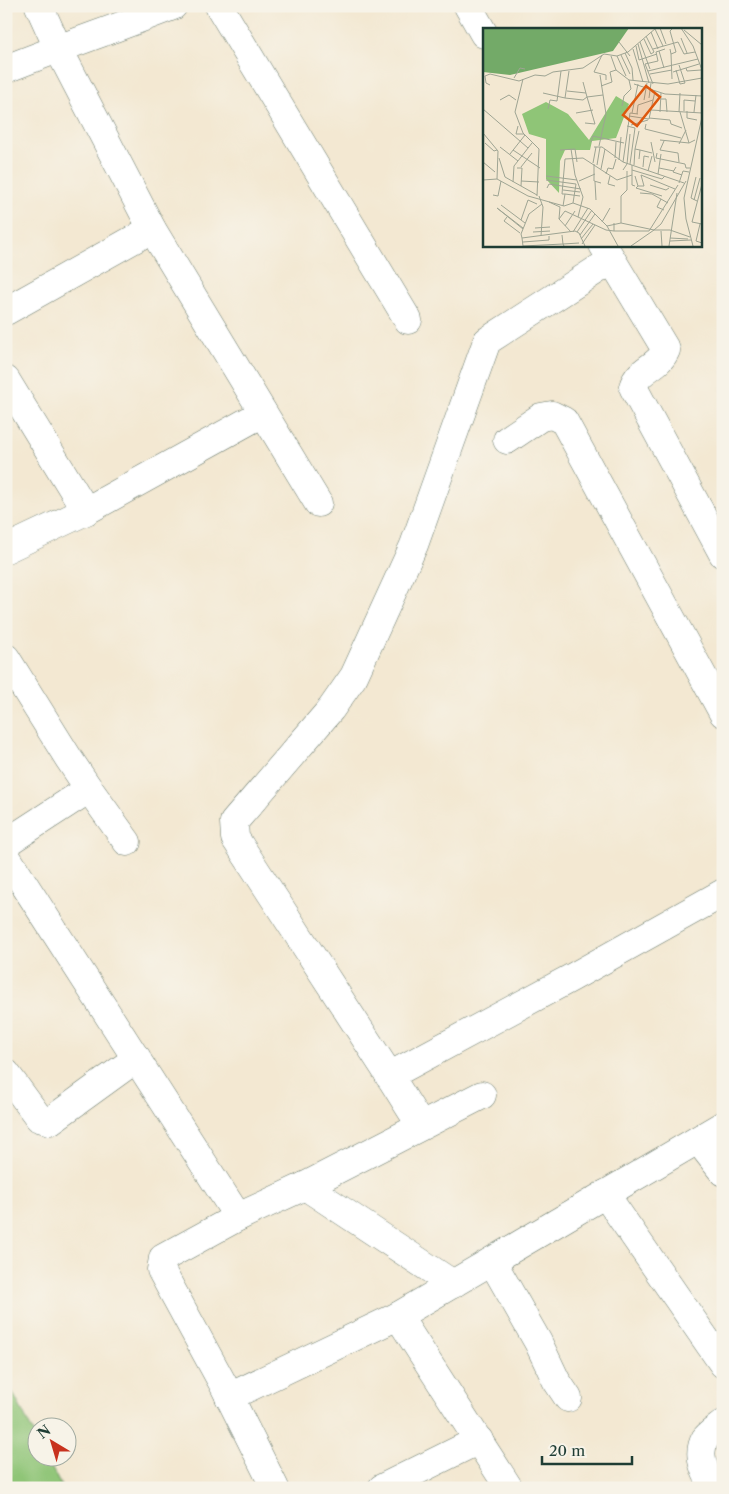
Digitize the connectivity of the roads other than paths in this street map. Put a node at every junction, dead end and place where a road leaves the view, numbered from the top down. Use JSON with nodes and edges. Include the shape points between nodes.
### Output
{"nodes":[{"id":1,"x":38,"y":6,"type":"edge"},
{"id":2,"x":173,"y":6,"type":"edge"},
{"id":3,"x":219,"y":6,"type":"edge"},
{"id":4,"x":468,"y":6,"type":"edge"},
{"id":5,"x":483,"y":32,"type":"edge"},
{"id":6,"x":58,"y":48,"type":"junction"},
{"id":7,"x":6,"y":69,"type":"edge"},
{"id":8,"x":152,"y":229,"type":"junction"},
{"id":9,"x":608,"y":252,"type":"edge"},
{"id":10,"x":6,"y":311,"type":"edge"},
{"id":11,"x":408,"y":320,"type":"dead end"},
{"id":12,"x":6,"y":380,"type":"edge"},
{"id":13,"x":263,"y":413,"type":"junction"},
{"id":14,"x":506,"y":440,"type":"dead end"},
{"id":15,"x":318,"y":503,"type":"dead end"},
{"id":16,"x":86,"y":511,"type":"junction"},
{"id":17,"x":6,"y":549,"type":"edge"},
{"id":18,"x":723,"y":554,"type":"edge"},
{"id":19,"x":6,"y":658,"type":"edge"},
{"id":20,"x":723,"y":714,"type":"edge"},
{"id":21,"x":89,"y":788,"type":"junction"},
{"id":22,"x":127,"y":842,"type":"dead end"},
{"id":23,"x":6,"y":843,"type":"edge"},
{"id":24,"x":6,"y":856,"type":"edge"},
{"id":25,"x":723,"y":893,"type":"edge"},
{"id":26,"x":137,"y":1058,"type":"junction"},
{"id":27,"x":6,"y":1073,"type":"edge"},
{"id":28,"x":389,"y":1076,"type":"junction"},
{"id":29,"x":482,"y":1095,"type":"dead end"},
{"id":30,"x":723,"y":1125,"type":"edge"},
{"id":31,"x":421,"y":1126,"type":"junction"},
{"id":32,"x":698,"y":1140,"type":"junction"},
{"id":33,"x":723,"y":1172,"type":"edge"},
{"id":34,"x":305,"y":1186,"type":"junction"},
{"id":35,"x":605,"y":1194,"type":"junction"},
{"id":36,"x":238,"y":1217,"type":"junction"},
{"id":37,"x":492,"y":1261,"type":"junction"},
{"id":38,"x":453,"y":1284,"type":"junction"},
{"id":39,"x":398,"y":1316,"type":"junction"},
{"id":40,"x":723,"y":1364,"type":"edge"},
{"id":41,"x":229,"y":1397,"type":"junction"},
{"id":42,"x":568,"y":1398,"type":"dead end"},
{"id":43,"x":723,"y":1424,"type":"edge"},
{"id":44,"x":479,"y":1440,"type":"junction"},
{"id":45,"x":275,"y":1488,"type":"edge"},
{"id":46,"x":382,"y":1488,"type":"edge"},
{"id":47,"x":509,"y":1488,"type":"edge"},
{"id":48,"x":715,"y":1488,"type":"edge"}],
"edges":[{"from":1,"to":6,"type":"street"},
{"from":2,"to":6,"type":"street"},
{"from":3,"to":11,"type":"street"},
{"from":4,"to":5,"type":"street"},
{"from":6,"to":7,"type":"street"},
{"from":6,"to":8,"type":"street"},
{"from":8,"to":10,"type":"street"},
{"from":8,"to":13,"type":"street"},
{"from":9,"to":18,"type":"street","via":[[666,350],[663,358],[640,374],[633,387]]},
{"from":9,"to":28,"type":"street","via":[[487,341],[414,546],[354,676],[332,709],[234,822],[235,838]]},
{"from":12,"to":16,"type":"street"},
{"from":13,"to":15,"type":"street"},
{"from":13,"to":16,"type":"street"},
{"from":14,"to":20,"type":"street","via":[[541,417],[552,415],[564,421]]},
{"from":16,"to":17,"type":"street"},
{"from":19,"to":21,"type":"street"},
{"from":21,"to":22,"type":"street"},
{"from":21,"to":23,"type":"street"},
{"from":24,"to":26,"type":"street"},
{"from":25,"to":28,"type":"street"},
{"from":26,"to":27,"type":"street","via":[[50,1121],[39,1118]]},
{"from":26,"to":36,"type":"street"},
{"from":28,"to":31,"type":"street"},
{"from":29,"to":31,"type":"street"},
{"from":30,"to":32,"type":"street"},
{"from":31,"to":34,"type":"street"},
{"from":32,"to":33,"type":"street"},
{"from":32,"to":35,"type":"street"},
{"from":34,"to":36,"type":"street"},
{"from":34,"to":38,"type":"street"},
{"from":35,"to":37,"type":"street"},
{"from":35,"to":40,"type":"street"},
{"from":36,"to":41,"type":"street","via":[[163,1258],[161,1270]]},
{"from":37,"to":38,"type":"street"},
{"from":37,"to":42,"type":"street"},
{"from":38,"to":39,"type":"street"},
{"from":39,"to":41,"type":"street"},
{"from":39,"to":44,"type":"street"},
{"from":41,"to":45,"type":"street"},
{"from":43,"to":48,"type":"street","via":[[705,1439],[702,1450],[702,1465]]},
{"from":44,"to":46,"type":"street"},
{"from":44,"to":47,"type":"street"}]}
